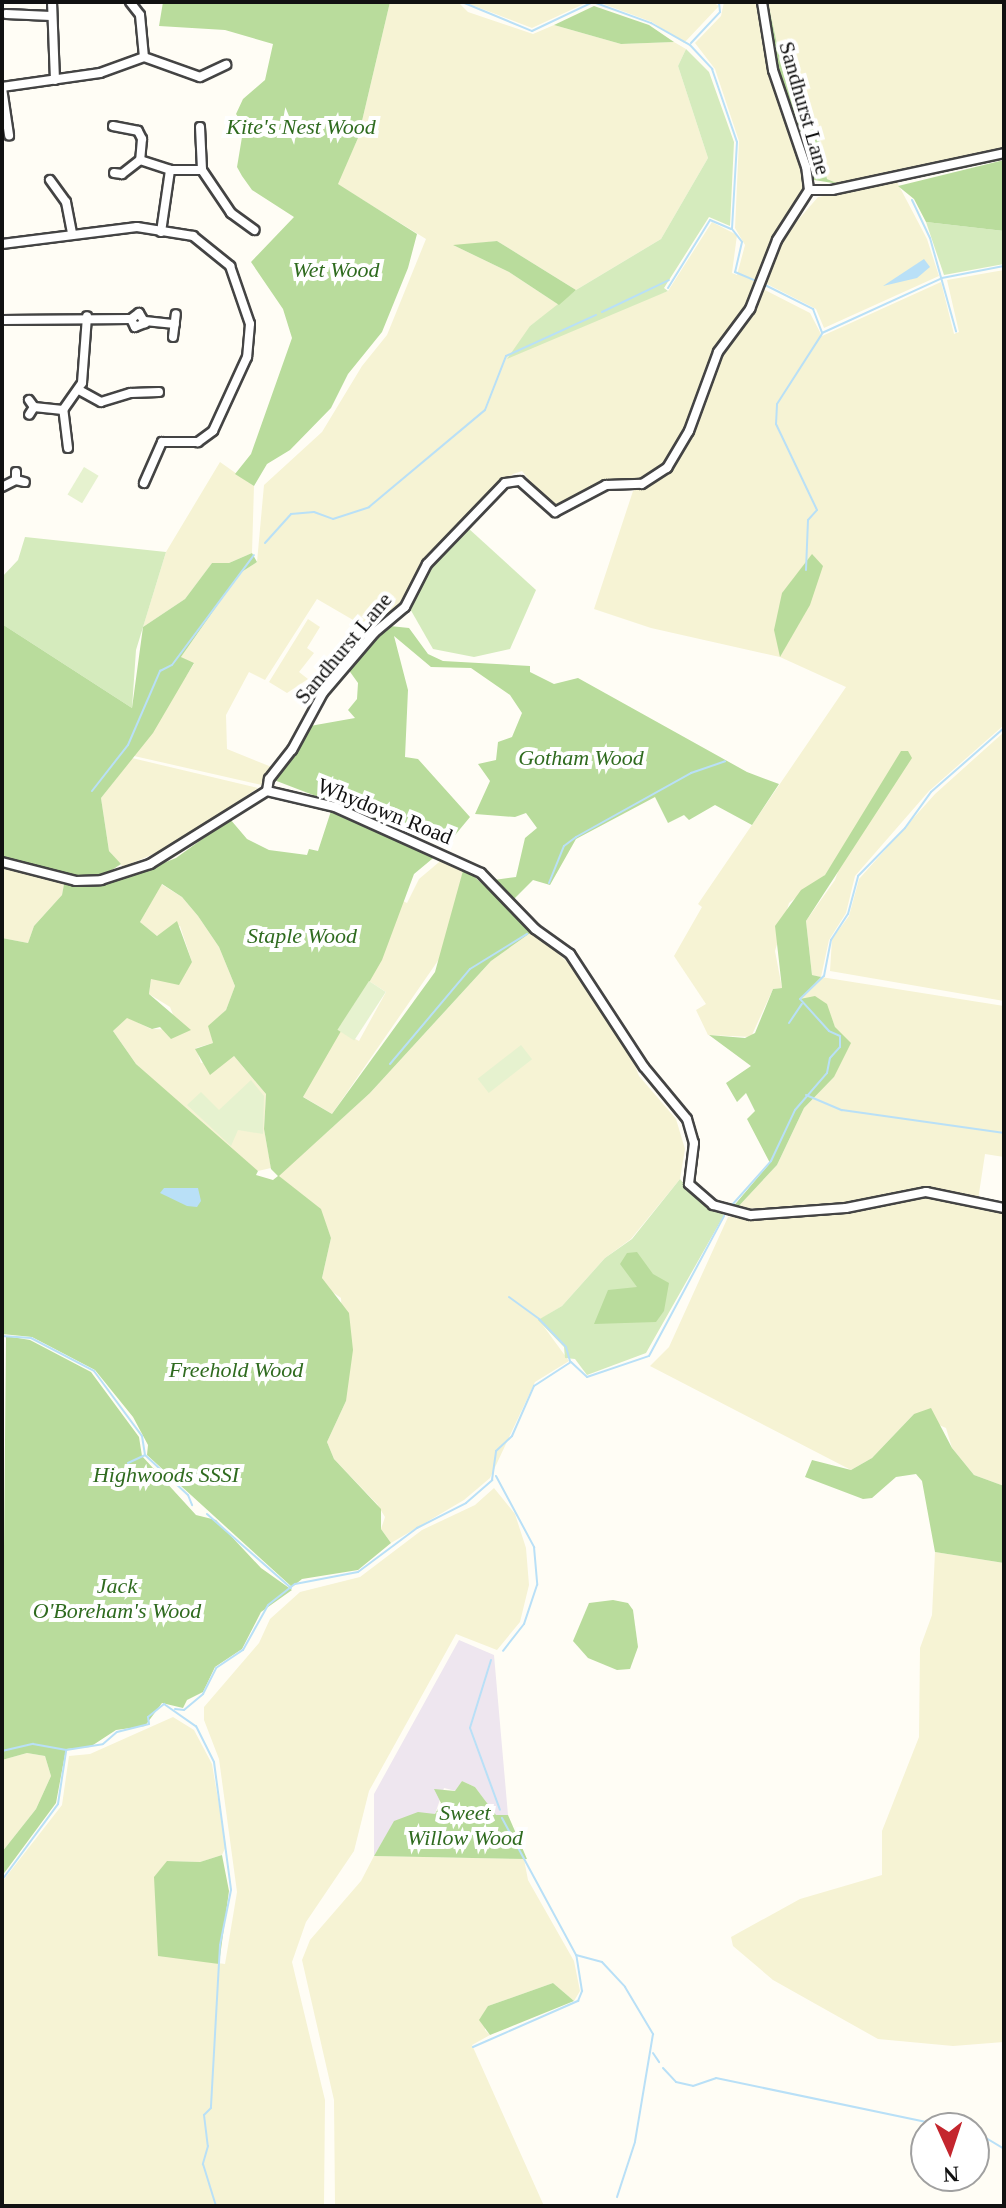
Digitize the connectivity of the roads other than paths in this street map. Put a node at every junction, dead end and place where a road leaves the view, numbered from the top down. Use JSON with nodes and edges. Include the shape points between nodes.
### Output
{"nodes":[{"id":1,"x":52,"y":2,"type":"edge"},
{"id":2,"x":130,"y":2,"type":"edge"},
{"id":3,"x":762,"y":2,"type":"edge"},
{"id":4,"x":6,"y":14,"type":"dead end"},
{"id":5,"x":51,"y":16,"type":"junction"},
{"id":6,"x":144,"y":57,"type":"junction"},
{"id":7,"x":226,"y":65,"type":"dead end"},
{"id":8,"x":207,"y":76,"type":"junction"},
{"id":9,"x":55,"y":80,"type":"junction"},
{"id":10,"x":211,"y":87,"type":"dead end"},
{"id":11,"x":2,"y":88,"type":"edge"},
{"id":12,"x":113,"y":126,"type":"dead end"},
{"id":13,"x":200,"y":127,"type":"dead end"},
{"id":14,"x":10,"y":129,"type":"dead end"},
{"id":15,"x":1004,"y":153,"type":"edge"},
{"id":16,"x":140,"y":160,"type":"junction"},
{"id":17,"x":170,"y":170,"type":"junction"},
{"id":18,"x":202,"y":170,"type":"junction"},
{"id":19,"x":121,"y":184,"type":"dead end"},
{"id":20,"x":52,"y":186,"type":"dead end"},
{"id":21,"x":809,"y":190,"type":"junction"},
{"id":22,"x":254,"y":230,"type":"dead end"},
{"id":23,"x":161,"y":232,"type":"junction"},
{"id":24,"x":72,"y":233,"type":"junction"},
{"id":25,"x":2,"y":244,"type":"edge"},
{"id":26,"x":176,"y":314,"type":"dead end"},
{"id":27,"x":87,"y":316,"type":"junction"},
{"id":28,"x":2,"y":320,"type":"edge"},
{"id":29,"x":175,"y":324,"type":"junction"},
{"id":30,"x":173,"y":337,"type":"dead end"},
{"id":31,"x":151,"y":380,"type":"dead end"},
{"id":32,"x":79,"y":390,"type":"junction"},
{"id":33,"x":220,"y":394,"type":"dead end"},
{"id":34,"x":230,"y":398,"type":"junction"},
{"id":35,"x":31,"y":408,"type":"dead end"},
{"id":36,"x":63,"y":410,"type":"junction"},
{"id":37,"x":75,"y":436,"type":"dead end"},
{"id":38,"x":137,"y":467,"type":"dead end"},
{"id":39,"x":19,"y":478,"type":"dead end"},
{"id":40,"x":2,"y":487,"type":"edge"},
{"id":41,"x":267,"y":791,"type":"junction"},
{"id":42,"x":2,"y":862,"type":"edge"},
{"id":43,"x":1004,"y":1208,"type":"edge"}],
"edges":[{"from":1,"to":5,"type":"street"},
{"from":2,"to":6,"type":"street","via":[[140,15]]},
{"from":3,"to":21,"type":"street","name":"Sandhurst Lane","via":[[773,70]]},
{"from":4,"to":5,"type":"street"},
{"from":5,"to":9,"type":"street"},
{"from":6,"to":8,"type":"street","via":[[158,58],[188,75]]},
{"from":6,"to":9,"type":"street","via":[[100,73]]},
{"from":7,"to":8,"type":"street"},
{"from":8,"to":10,"type":"street"},
{"from":9,"to":11,"type":"street"},
{"from":11,"to":14,"type":"street"},
{"from":12,"to":16,"type":"street","via":[[141,127]]},
{"from":13,"to":18,"type":"street","via":[[208,143]]},
{"from":15,"to":21,"type":"street","via":[[832,190]]},
{"from":16,"to":17,"type":"street"},
{"from":16,"to":19,"type":"street","via":[[118,174]]},
{"from":17,"to":18,"type":"street"},
{"from":17,"to":23,"type":"street"},
{"from":18,"to":22,"type":"street","via":[[238,226]]},
{"from":20,"to":24,"type":"street","via":[[66,202]]},
{"from":21,"to":41,"type":"street","name":"Sandhurst Lane","via":[[777,240],[750,309],[718,352],[689,431],[667,468],[642,484],[606,485],[555,512],[520,481],[505,483],[427,564],[405,607],[374,633],[323,693],[292,750],[269,779]]},
{"from":23,"to":24,"type":"street","via":[[125,226]]},
{"from":23,"to":34,"type":"street","via":[[193,236],[213,247],[232,272],[251,334]]},
{"from":24,"to":25,"type":"street"},
{"from":26,"to":29,"type":"street"},
{"from":27,"to":28,"type":"street"},
{"from":27,"to":29,"type":"street","via":[[131,319],[139,313],[145,321]]},
{"from":27,"to":32,"type":"street"},
{"from":29,"to":30,"type":"street"},
{"from":31,"to":32,"type":"street","via":[[155,391],[101,402]]},
{"from":32,"to":36,"type":"street"},
{"from":33,"to":34,"type":"street"},
{"from":34,"to":38,"type":"street","via":[[205,440],[162,442],[145,478]]},
{"from":35,"to":36,"type":"street"},
{"from":36,"to":37,"type":"street","via":[[67,443]]},
{"from":39,"to":40,"type":"street"},
{"from":41,"to":42,"type":"street","via":[[150,864],[114,877],[76,881]]},
{"from":41,"to":43,"type":"street","name":"Whydown Road","via":[[362,817],[481,873],[535,929],[570,954],[692,1129],[689,1184],[728,1211],[751,1215],[846,1208],[926,1192]]}]}
